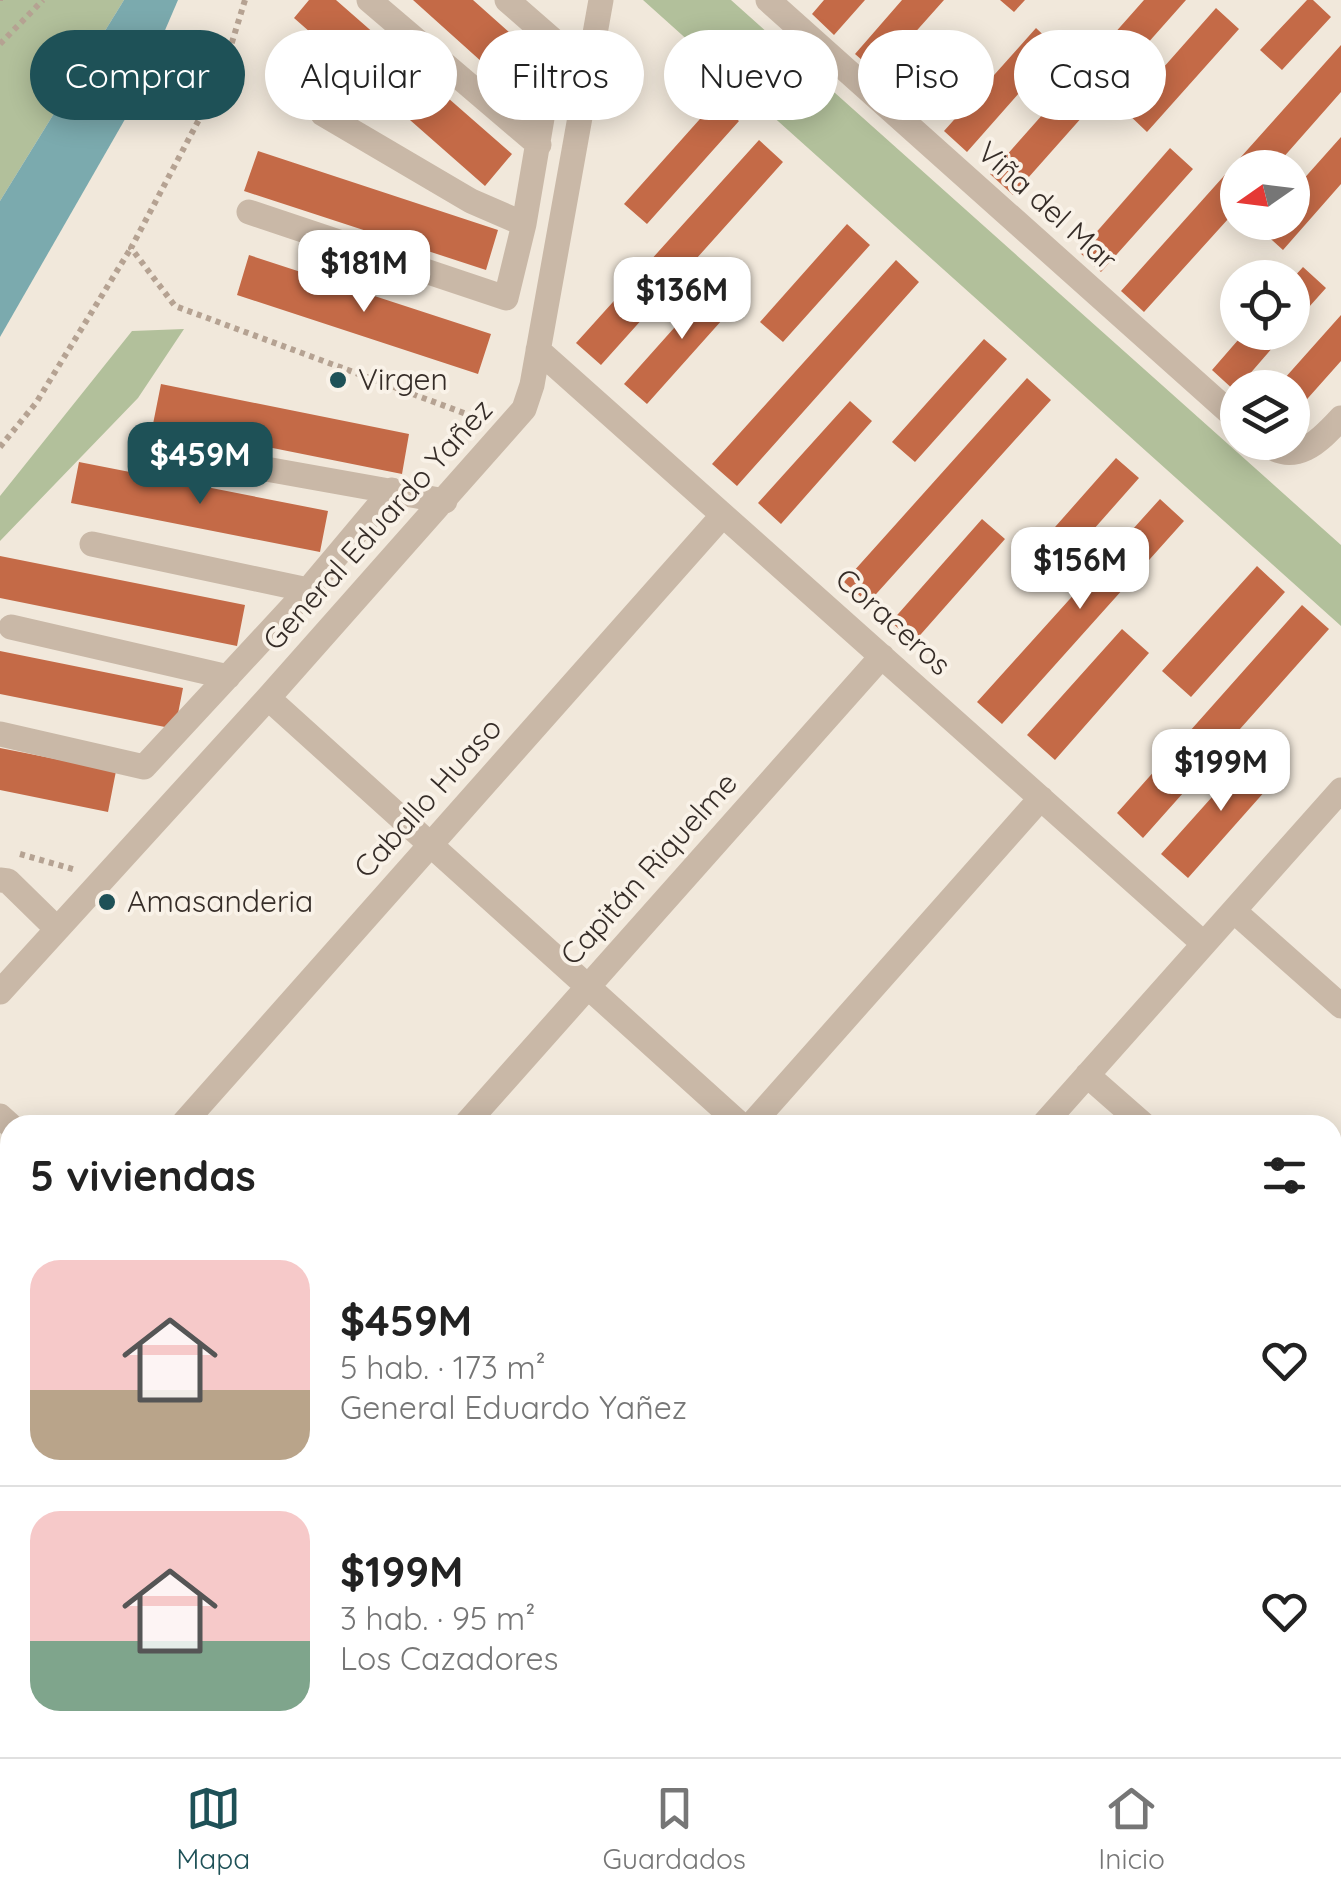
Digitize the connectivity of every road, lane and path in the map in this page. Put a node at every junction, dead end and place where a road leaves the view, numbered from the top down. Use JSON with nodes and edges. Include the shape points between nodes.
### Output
{"nodes":[{"id":1,"x":43,"y":0,"type":"edge"},
{"id":2,"x":246,"y":0,"type":"edge"},
{"id":3,"x":369,"y":0,"type":"edge"},
{"id":4,"x":507,"y":0,"type":"edge"},
{"id":5,"x":601,"y":0,"type":"edge"},
{"id":6,"x":768,"y":0,"type":"edge"},
{"id":7,"x":0,"y":44,"type":"edge"},
{"id":8,"x":332,"y":120,"type":"edge"},
{"id":9,"x":539,"y":145,"type":"junction"},
{"id":10,"x":249,"y":212,"type":"dead end"},
{"id":11,"x":524,"y":224,"type":"junction"},
{"id":12,"x":131,"y":248,"type":"junction"},
{"id":13,"x":538,"y":350,"type":"junction"},
{"id":14,"x":1220,"y":404,"type":"edge"},
{"id":15,"x":1341,"y":418,"type":"edge"},
{"id":16,"x":486,"y":422,"type":"dead end"},
{"id":17,"x":1310,"y":446,"type":"edge"},
{"id":18,"x":0,"y":447,"type":"edge"},
{"id":19,"x":154,"y":449,"type":"dead end"},
{"id":20,"x":392,"y":490,"type":"junction"},
{"id":21,"x":445,"y":501,"type":"junction"},
{"id":22,"x":724,"y":515,"type":"junction"},
{"id":23,"x":92,"y":544,"type":"dead end"},
{"id":24,"x":308,"y":590,"type":"junction"},
{"id":25,"x":11,"y":627,"type":"dead end"},
{"id":26,"x":882,"y":656,"type":"junction"},
{"id":27,"x":228,"y":676,"type":"junction"},
{"id":28,"x":268,"y":698,"type":"junction"},
{"id":29,"x":0,"y":734,"type":"edge"},
{"id":30,"x":1341,"y":790,"type":"edge"},
{"id":31,"x":1042,"y":798,"type":"junction"},
{"id":32,"x":431,"y":844,"type":"junction"},
{"id":33,"x":16,"y":853,"type":"dead end"},
{"id":34,"x":79,"y":871,"type":"dead end"},
{"id":35,"x":0,"y":880,"type":"edge"},
{"id":36,"x":1234,"y":910,"type":"junction"},
{"id":37,"x":57,"y":929,"type":"junction"},
{"id":38,"x":1204,"y":944,"type":"junction"},
{"id":39,"x":587,"y":986,"type":"junction"},
{"id":40,"x":0,"y":992,"type":"edge"},
{"id":41,"x":1341,"y":1006,"type":"edge"},
{"id":42,"x":1087,"y":1075,"type":"junction"},
{"id":43,"x":191,"y":1115,"type":"edge"},
{"id":44,"x":474,"y":1115,"type":"edge"},
{"id":45,"x":730,"y":1115,"type":"edge"},
{"id":46,"x":760,"y":1115,"type":"edge"},
{"id":47,"x":1052,"y":1115,"type":"edge"},
{"id":48,"x":1133,"y":1115,"type":"edge"}],
"edges":[{"from":1,"to":7,"type":"path"},
{"from":2,"to":12,"type":"path","via":[[221,78]]},
{"from":3,"to":9,"type":"street"},
{"from":4,"to":9,"type":"street","via":[[555,42]]},
{"from":5,"to":13,"type":"street","name":"General Eduardo Yañez"},
{"from":6,"to":14,"type":"street","name":"Viña del Mar"},
{"from":8,"to":11,"type":"street"},
{"from":9,"to":11,"type":"street"},
{"from":10,"to":11,"type":"street","via":[[506,298]]},
{"from":12,"to":16,"type":"path","via":[[175,306]]},
{"from":12,"to":18,"type":"path","via":[[36,403]]},
{"from":13,"to":21,"type":"street","name":"General Eduardo Yañez","via":[[524,409]]},
{"from":13,"to":22,"type":"street","name":"Coraceros"},
{"from":15,"to":17,"type":"street"},
{"from":19,"to":20,"type":"street"},
{"from":20,"to":21,"type":"street"},
{"from":20,"to":24,"type":"street"},
{"from":21,"to":28,"type":"street","name":"General Eduardo Yañez"},
{"from":22,"to":26,"type":"street","name":"Coraceros"},
{"from":22,"to":32,"type":"street","name":"Caballo Huaso"},
{"from":23,"to":24,"type":"street"},
{"from":24,"to":27,"type":"street"},
{"from":25,"to":27,"type":"street"},
{"from":26,"to":31,"type":"street","name":"Coraceros"},
{"from":26,"to":39,"type":"street","name":"Capitán Riquelme"},
{"from":27,"to":29,"type":"street","via":[[144,767]]},
{"from":28,"to":32,"type":"street"},
{"from":28,"to":37,"type":"street","name":"General Eduardo Yañez"},
{"from":30,"to":36,"type":"street"},
{"from":31,"to":38,"type":"street","name":"Coraceros"},
{"from":31,"to":46,"type":"street"},
{"from":32,"to":39,"type":"street"},
{"from":32,"to":43,"type":"street","name":"Caballo Huaso"},
{"from":33,"to":34,"type":"path"},
{"from":35,"to":37,"type":"street"},
{"from":36,"to":38,"type":"street"},
{"from":36,"to":41,"type":"street"},
{"from":37,"to":40,"type":"street","name":"General Eduardo Yañez"},
{"from":38,"to":42,"type":"street"},
{"from":39,"to":44,"type":"street","name":"Capitán Riquelme"},
{"from":39,"to":45,"type":"street"},
{"from":42,"to":47,"type":"street"},
{"from":42,"to":48,"type":"street"}]}
